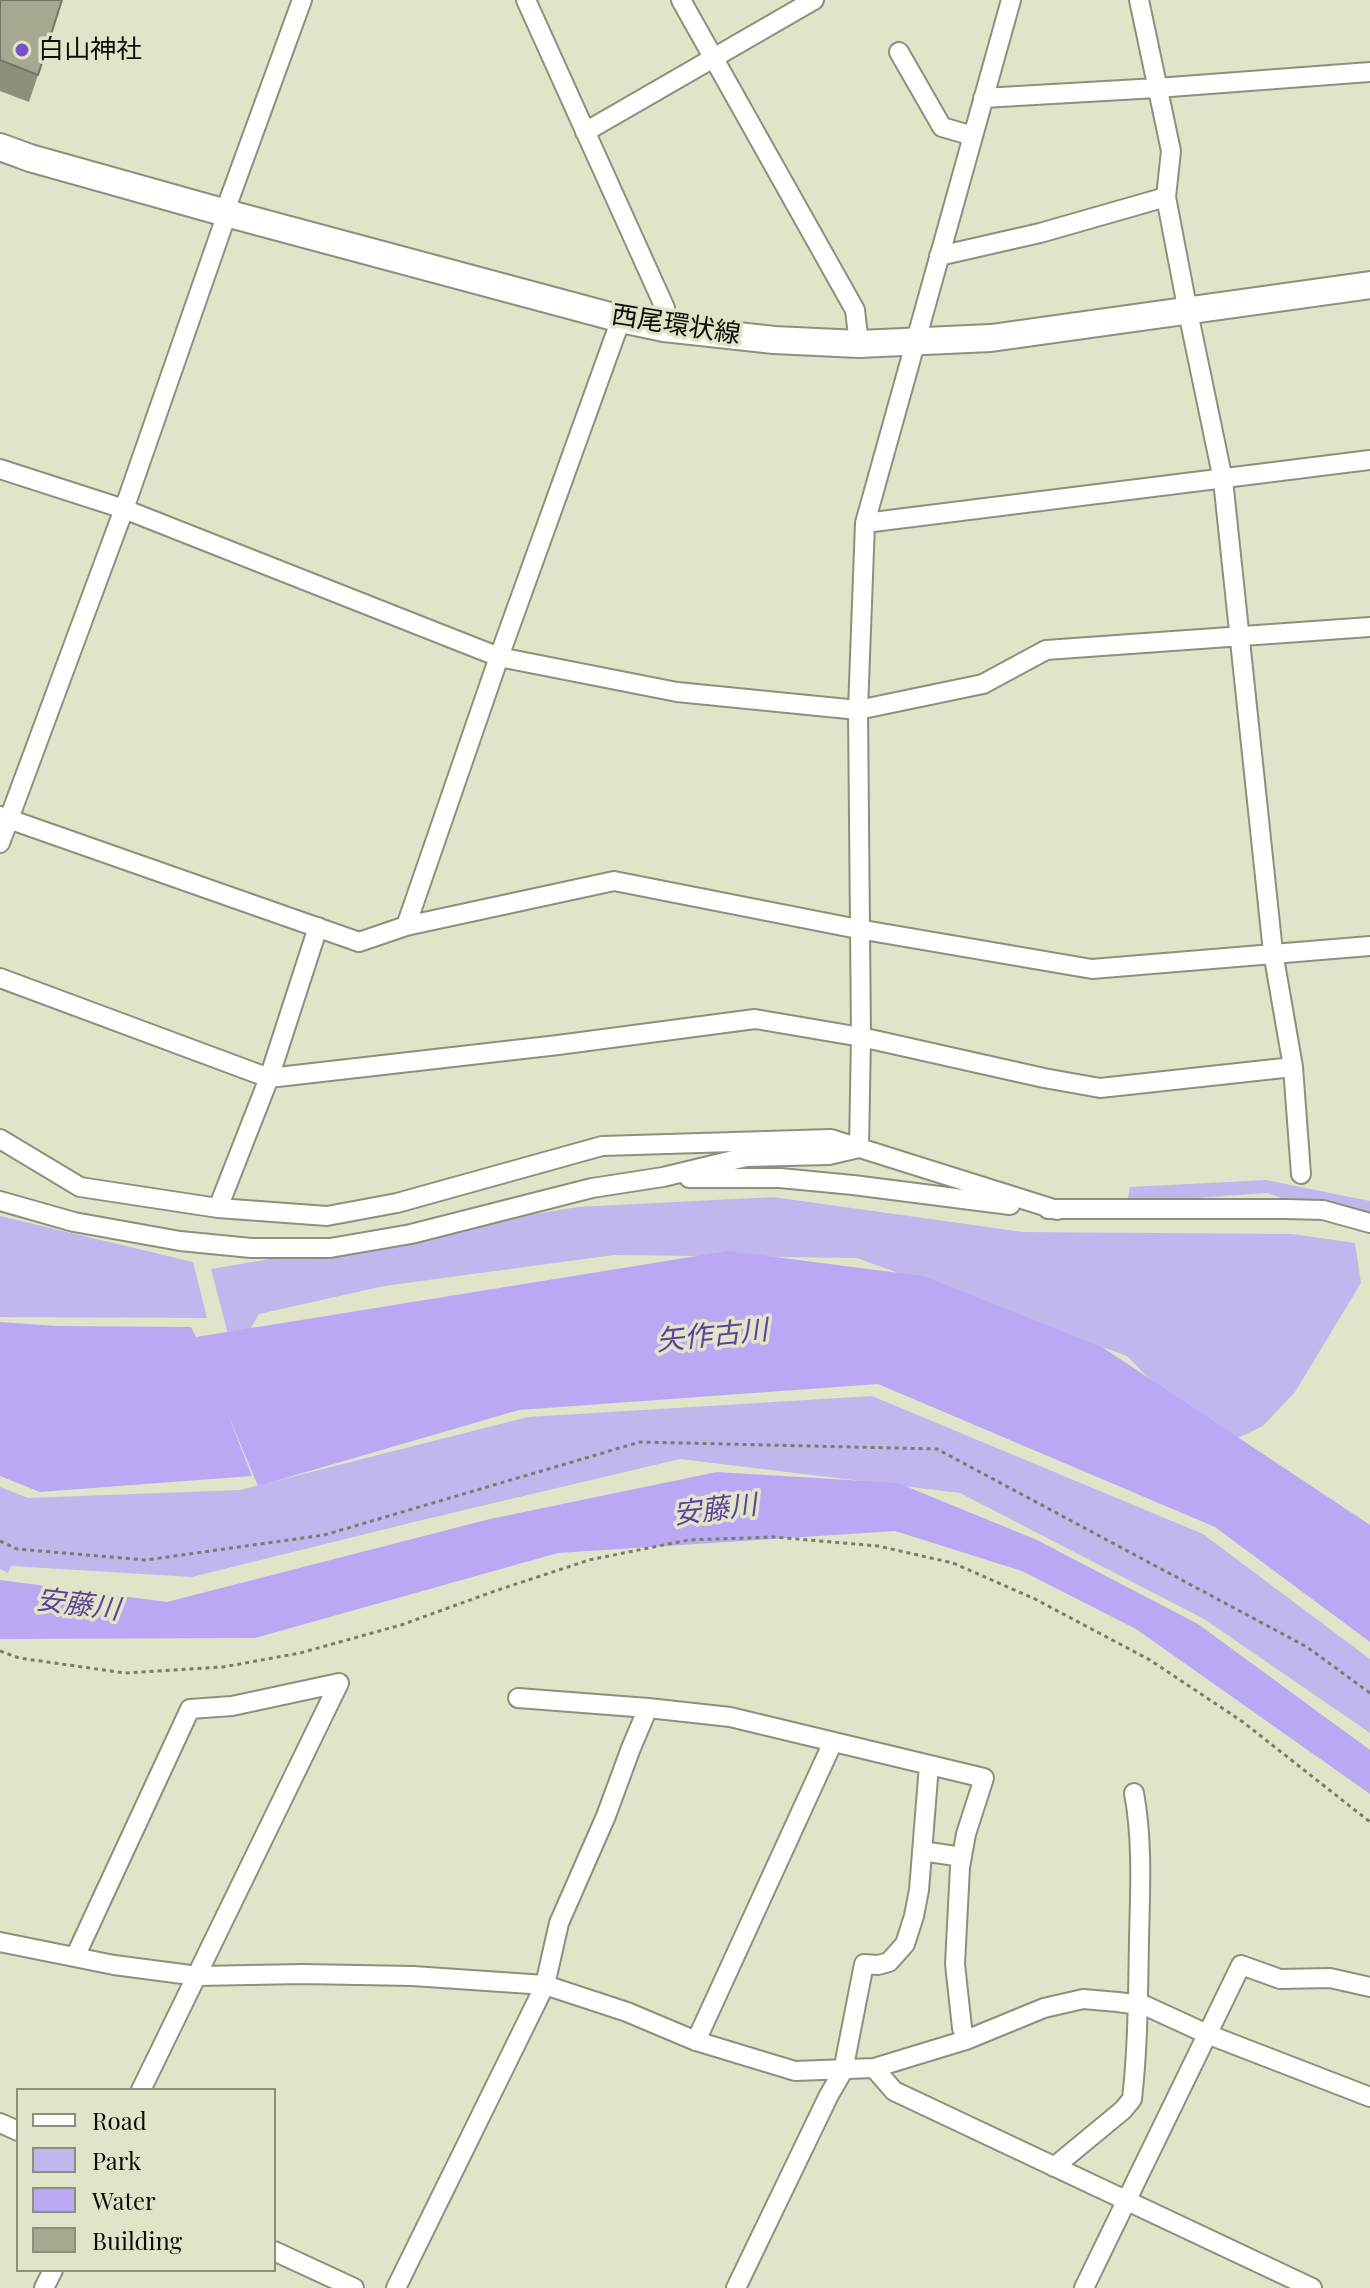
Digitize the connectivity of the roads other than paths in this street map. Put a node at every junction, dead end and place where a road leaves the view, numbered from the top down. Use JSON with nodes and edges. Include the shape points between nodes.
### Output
{"nodes":[{"id":1,"x":302,"y":0,"type":"edge"},
{"id":2,"x":526,"y":0,"type":"edge"},
{"id":3,"x":681,"y":0,"type":"edge"},
{"id":4,"x":814,"y":0,"type":"edge"},
{"id":5,"x":1011,"y":0,"type":"edge"},
{"id":6,"x":1139,"y":0,"type":"edge"},
{"id":7,"x":784,"y":7,"type":"edge"},
{"id":8,"x":899,"y":52,"type":"dead end"},
{"id":9,"x":713,"y":56,"type":"junction"},
{"id":10,"x":1370,"y":72,"type":"edge"},
{"id":11,"x":1157,"y":88,"type":"junction"},
{"id":12,"x":983,"y":98,"type":"junction"},
{"id":13,"x":585,"y":132,"type":"junction"},
{"id":14,"x":973,"y":136,"type":"junction"},
{"id":15,"x":0,"y":147,"type":"edge"},
{"id":16,"x":1166,"y":197,"type":"junction"},
{"id":17,"x":226,"y":213,"type":"junction"},
{"id":18,"x":939,"y":256,"type":"junction"},
{"id":19,"x":1370,"y":285,"type":"edge"},
{"id":20,"x":1188,"y":312,"type":"junction"},
{"id":21,"x":621,"y":319,"type":"junction"},
{"id":22,"x":664,"y":328,"type":"junction"},
{"id":23,"x":915,"y":341,"type":"junction"},
{"id":24,"x":859,"y":344,"type":"junction"},
{"id":25,"x":1370,"y":460,"type":"edge"},
{"id":26,"x":0,"y":469,"type":"edge"},
{"id":27,"x":1223,"y":480,"type":"junction"},
{"id":28,"x":124,"y":509,"type":"junction"},
{"id":29,"x":865,"y":523,"type":"junction"},
{"id":30,"x":1370,"y":627,"type":"edge"},
{"id":31,"x":1238,"y":637,"type":"junction"},
{"id":32,"x":499,"y":657,"type":"junction"},
{"id":33,"x":858,"y":710,"type":"junction"},
{"id":34,"x":4,"y":818,"type":"edge"},
{"id":35,"x":0,"y":843,"type":"edge"},
{"id":36,"x":406,"y":926,"type":"junction"},
{"id":37,"x":318,"y":927,"type":"junction"},
{"id":38,"x":858,"y":929,"type":"junction"},
{"id":39,"x":1370,"y":946,"type":"edge"},
{"id":40,"x":1273,"y":952,"type":"junction"},
{"id":41,"x":0,"y":978,"type":"edge"},
{"id":42,"x":861,"y":1037,"type":"junction"},
{"id":43,"x":1293,"y":1067,"type":"junction"},
{"id":44,"x":269,"y":1078,"type":"junction"},
{"id":45,"x":0,"y":1139,"type":"edge"},
{"id":46,"x":859,"y":1148,"type":"junction"},
{"id":47,"x":1301,"y":1174,"type":"dead end"},
{"id":48,"x":663,"y":1177,"type":"junction"},
{"id":49,"x":0,"y":1201,"type":"edge"},
{"id":50,"x":218,"y":1208,"type":"junction"},
{"id":51,"x":1057,"y":1210,"type":"junction"},
{"id":52,"x":1370,"y":1223,"type":"edge"},
{"id":53,"x":518,"y":1698,"type":"dead end"},
{"id":54,"x":648,"y":1708,"type":"junction"},
{"id":55,"x":833,"y":1742,"type":"junction"},
{"id":56,"x":929,"y":1765,"type":"junction"},
{"id":57,"x":1134,"y":1793,"type":"dead end"},
{"id":58,"x":922,"y":1851,"type":"junction"},
{"id":59,"x":962,"y":1857,"type":"junction"},
{"id":60,"x":0,"y":1942,"type":"edge"},
{"id":61,"x":75,"y":1957,"type":"junction"},
{"id":62,"x":198,"y":1976,"type":"junction"},
{"id":63,"x":545,"y":1985,"type":"junction"},
{"id":64,"x":1370,"y":1987,"type":"edge"},
{"id":65,"x":1138,"y":2004,"type":"junction"},
{"id":66,"x":1207,"y":2034,"type":"junction"},
{"id":67,"x":966,"y":2040,"type":"junction"},
{"id":68,"x":696,"y":2041,"type":"junction"},
{"id":69,"x":874,"y":2068,"type":"junction"},
{"id":70,"x":843,"y":2071,"type":"junction"},
{"id":71,"x":142,"y":2088,"type":"edge"},
{"id":72,"x":1370,"y":2097,"type":"edge"},
{"id":73,"x":1054,"y":2167,"type":"junction"},
{"id":74,"x":1128,"y":2202,"type":"junction"},
{"id":75,"x":276,"y":2252,"type":"edge"},
{"id":76,"x":354,"y":2288,"type":"edge"},
{"id":77,"x":396,"y":2288,"type":"edge"},
{"id":78,"x":736,"y":2288,"type":"edge"},
{"id":79,"x":1084,"y":2288,"type":"edge"},
{"id":80,"x":1312,"y":2288,"type":"edge"}],
"edges":[{"from":1,"to":17,"type":"street"},
{"from":2,"to":13,"type":"street"},
{"from":3,"to":9,"type":"street"},
{"from":4,"to":7,"type":"street"},
{"from":5,"to":12,"type":"street"},
{"from":6,"to":11,"type":"street"},
{"from":7,"to":9,"type":"street"},
{"from":8,"to":14,"type":"street","via":[[942,127]]},
{"from":9,"to":13,"type":"street"},
{"from":9,"to":24,"type":"street","via":[[855,310]]},
{"from":10,"to":11,"type":"street"},
{"from":11,"to":12,"type":"street"},
{"from":11,"to":16,"type":"street","via":[[1171,151]]},
{"from":12,"to":14,"type":"street"},
{"from":13,"to":22,"type":"street","via":[[665,308]]},
{"from":14,"to":18,"type":"street"},
{"from":15,"to":17,"type":"main road","name":"西尾環状線"},
{"from":16,"to":18,"type":"street"},
{"from":16,"to":20,"type":"street"},
{"from":17,"to":21,"type":"main road","name":"西尾環状線"},
{"from":17,"to":28,"type":"street"},
{"from":18,"to":23,"type":"street"},
{"from":19,"to":20,"type":"main road","name":"西尾環状線"},
{"from":20,"to":23,"type":"main road","name":"西尾環状線","via":[[991,338]]},
{"from":20,"to":27,"type":"street"},
{"from":21,"to":22,"type":"main road","name":"西尾環状線"},
{"from":21,"to":32,"type":"street"},
{"from":22,"to":24,"type":"main road","name":"西尾環状線"},
{"from":23,"to":24,"type":"main road","name":"西尾環状線"},
{"from":23,"to":29,"type":"street"},
{"from":25,"to":27,"type":"street"},
{"from":26,"to":28,"type":"street"},
{"from":27,"to":29,"type":"street"},
{"from":27,"to":31,"type":"street"},
{"from":28,"to":32,"type":"street"},
{"from":28,"to":34,"type":"street"},
{"from":29,"to":33,"type":"street"},
{"from":30,"to":31,"type":"street"},
{"from":31,"to":33,"type":"street","via":[[1046,650],[983,684]]},
{"from":31,"to":40,"type":"street"},
{"from":32,"to":33,"type":"street","via":[[677,692]]},
{"from":32,"to":36,"type":"street"},
{"from":33,"to":38,"type":"street"},
{"from":34,"to":35,"type":"street"},
{"from":34,"to":37,"type":"street"},
{"from":36,"to":37,"type":"street","via":[[359,942]]},
{"from":36,"to":38,"type":"street","via":[[614,881]]},
{"from":37,"to":44,"type":"street"},
{"from":38,"to":40,"type":"street","via":[[1092,969]]},
{"from":38,"to":42,"type":"street"},
{"from":39,"to":40,"type":"street"},
{"from":40,"to":43,"type":"street"},
{"from":41,"to":44,"type":"street"},
{"from":42,"to":43,"type":"street","via":[[1100,1088]]},
{"from":42,"to":44,"type":"street","via":[[755,1019]]},
{"from":42,"to":46,"type":"street"},
{"from":43,"to":47,"type":"street"},
{"from":44,"to":50,"type":"street"},
{"from":45,"to":50,"type":"street","via":[[80,1187]]},
{"from":46,"to":48,"type":"street","via":[[829,1155],[746,1157]]},
{"from":46,"to":50,"type":"street","via":[[831,1139],[602,1146],[397,1203],[327,1216]]},
{"from":46,"to":51,"type":"street"},
{"from":48,"to":49,"type":"street","via":[[592,1188],[411,1234],[330,1248],[180,1241],[74,1222]]},
{"from":48,"to":51,"type":"street","via":[[780,1178]]},
{"from":51,"to":52,"type":"street","via":[[1323,1210]]},
{"from":53,"to":54,"type":"street"},
{"from":54,"to":55,"type":"street","via":[[730,1717]]},
{"from":54,"to":63,"type":"street","via":[[559,1923]]},
{"from":55,"to":56,"type":"street"},
{"from":55,"to":68,"type":"street"},
{"from":56,"to":58,"type":"street"},
{"from":56,"to":59,"type":"street","via":[[984,1778]]},
{"from":57,"to":65,"type":"street"},
{"from":58,"to":59,"type":"street"},
{"from":58,"to":70,"type":"street","via":[[919,1890],[905,1944],[889,1962],[864,1964]]},
{"from":59,"to":67,"type":"street","via":[[955,1964]]},
{"from":60,"to":61,"type":"street"},
{"from":61,"to":62,"type":"street"},
{"from":61,"to":62,"type":"street","via":[[190,1709],[232,1706],[339,1683]]},
{"from":62,"to":63,"type":"street","via":[[413,1976]]},
{"from":62,"to":71,"type":"street"},
{"from":63,"to":68,"type":"street"},
{"from":63,"to":77,"type":"street"},
{"from":64,"to":66,"type":"street","via":[[1330,1978],[1280,1979],[1241,1965]]},
{"from":65,"to":66,"type":"street"},
{"from":65,"to":67,"type":"street","via":[[1083,1999],[1004,2022]]},
{"from":65,"to":73,"type":"street","via":[[1132,2099]]},
{"from":66,"to":72,"type":"street"},
{"from":66,"to":74,"type":"street"},
{"from":67,"to":69,"type":"street"},
{"from":68,"to":70,"type":"street","via":[[795,2071]]},
{"from":69,"to":70,"type":"street"},
{"from":69,"to":73,"type":"street","via":[[894,2091]]},
{"from":70,"to":78,"type":"street"},
{"from":73,"to":74,"type":"street"},
{"from":74,"to":79,"type":"street"},
{"from":74,"to":80,"type":"street"},
{"from":75,"to":76,"type":"street"}]}
